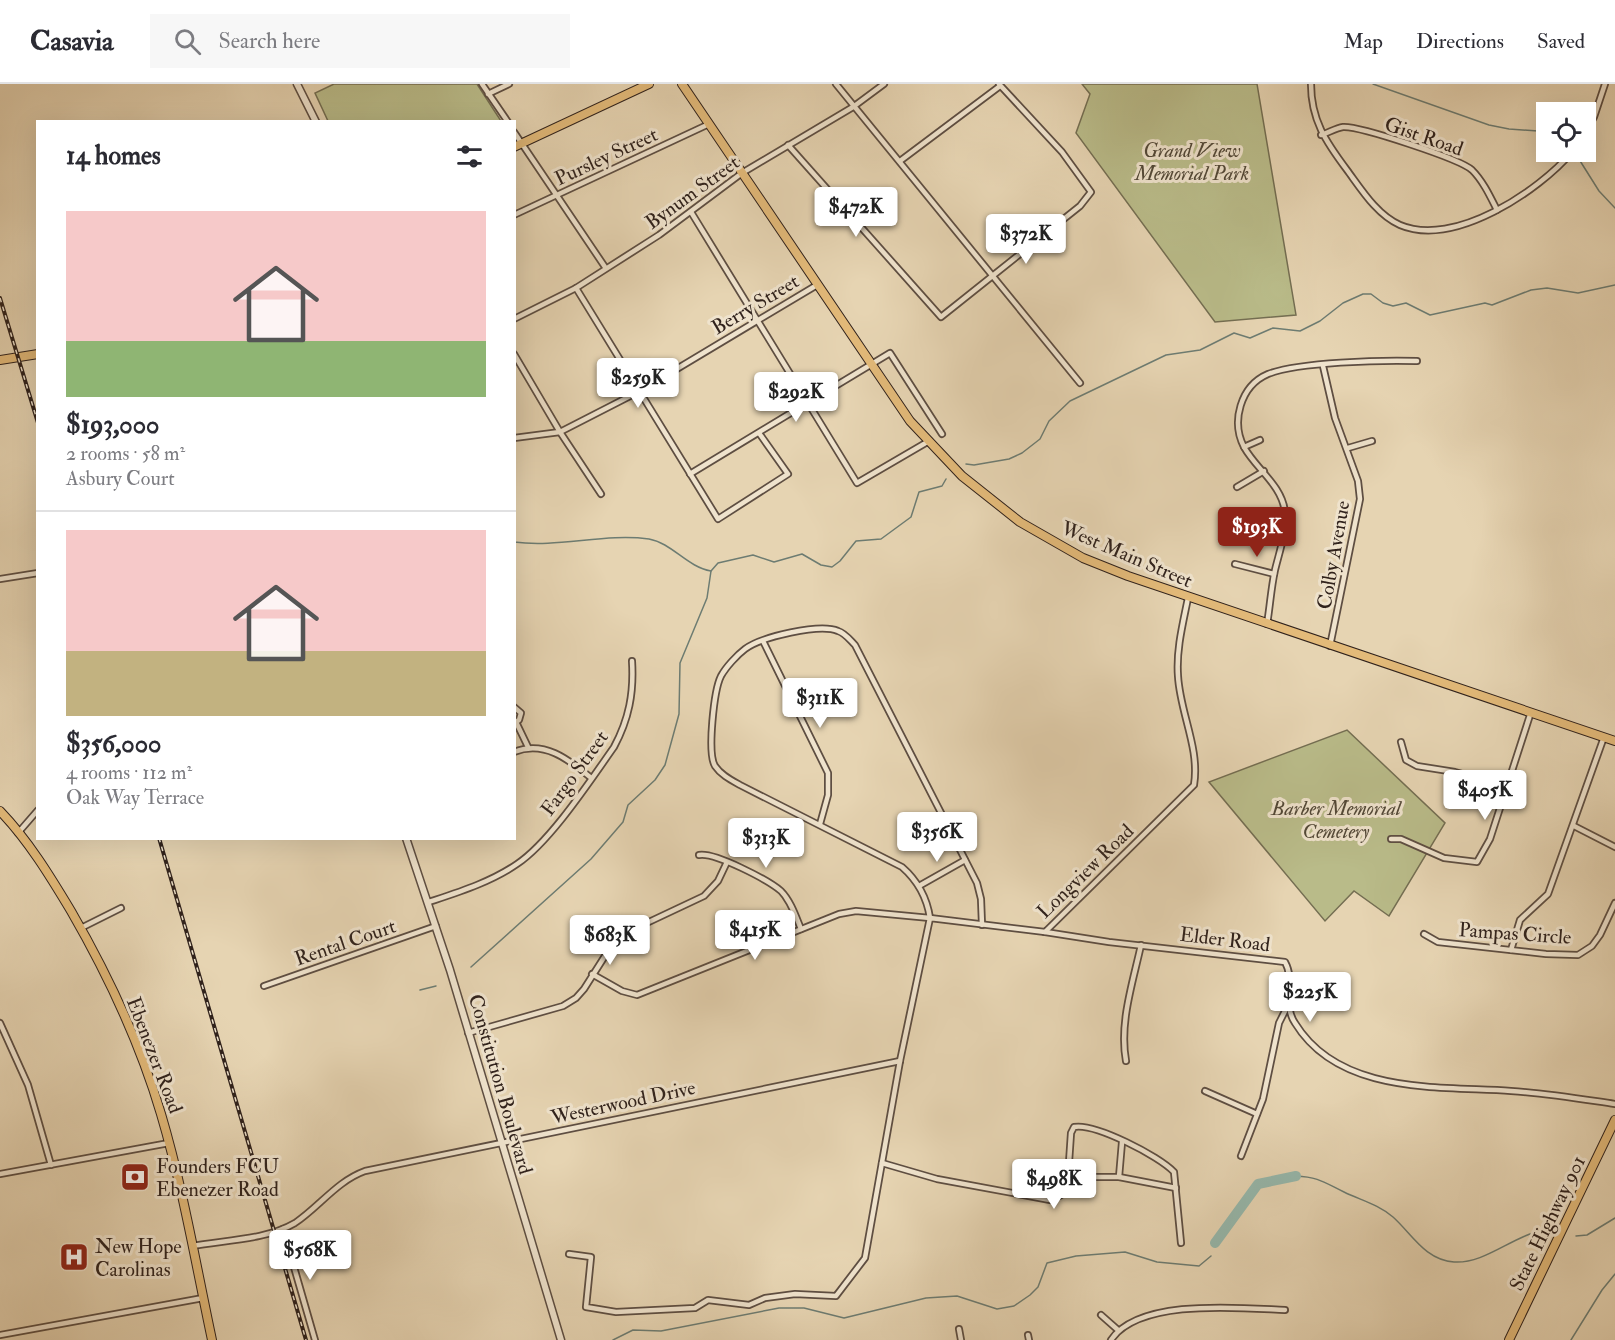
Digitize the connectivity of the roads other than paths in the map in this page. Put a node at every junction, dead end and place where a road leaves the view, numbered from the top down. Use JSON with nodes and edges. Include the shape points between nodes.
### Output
{"nodes":[{"id":1,"x":297,"y":84,"type":"edge"},
{"id":2,"x":482,"y":84,"type":"edge"},
{"id":3,"x":509,"y":84,"type":"edge"},
{"id":4,"x":649,"y":84,"type":"edge"},
{"id":5,"x":682,"y":84,"type":"edge"},
{"id":6,"x":836,"y":84,"type":"edge"},
{"id":7,"x":884,"y":84,"type":"edge"},
{"id":8,"x":1311,"y":84,"type":"edge"},
{"id":9,"x":1605,"y":84,"type":"edge"},
{"id":10,"x":999,"y":85,"type":"edge"},
{"id":11,"x":488,"y":94,"type":"junction"},
{"id":12,"x":853,"y":107,"type":"junction"},
{"id":13,"x":1596,"y":111,"type":"edge"},
{"id":14,"x":315,"y":120,"type":"edge"},
{"id":15,"x":506,"y":120,"type":"edge"},
{"id":16,"x":709,"y":124,"type":"junction"},
{"id":17,"x":1321,"y":135,"type":"junction"},
{"id":18,"x":518,"y":145,"type":"edge"},
{"id":19,"x":788,"y":145,"type":"junction"},
{"id":20,"x":900,"y":161,"type":"junction"},
{"id":21,"x":1561,"y":162,"type":"edge"},
{"id":22,"x":742,"y":173,"type":"junction"},
{"id":23,"x":558,"y":195,"type":"junction"},
{"id":24,"x":1497,"y":210,"type":"junction"},
{"id":25,"x":691,"y":212,"type":"junction"},
{"id":26,"x":516,"y":214,"type":"edge"},
{"id":27,"x":605,"y":267,"type":"junction"},
{"id":28,"x":994,"y":278,"type":"junction"},
{"id":29,"x":817,"y":285,"type":"junction"},
{"id":30,"x":576,"y":288,"type":"junction"},
{"id":31,"x":516,"y":318,"type":"edge"},
{"id":32,"x":757,"y":321,"type":"junction"},
{"id":33,"x":36,"y":354,"type":"edge"},
{"id":34,"x":516,"y":357,"type":"edge"},
{"id":35,"x":0,"y":360,"type":"edge"},
{"id":36,"x":1417,"y":361,"type":"dead end"},
{"id":37,"x":870,"y":365,"type":"junction"},
{"id":38,"x":1323,"y":366,"type":"junction"},
{"id":39,"x":1080,"y":382,"type":"dead end"},
{"id":40,"x":640,"y":391,"type":"junction"},
{"id":41,"x":807,"y":403,"type":"junction"},
{"id":42,"x":560,"y":432,"type":"junction"},
{"id":43,"x":759,"y":433,"type":"junction"},
{"id":44,"x":942,"y":434,"type":"dead end"},
{"id":45,"x":516,"y":438,"type":"edge"},
{"id":46,"x":1260,"y":440,"type":"dead end"},
{"id":47,"x":929,"y":441,"type":"junction"},
{"id":48,"x":1372,"y":441,"type":"dead end"},
{"id":49,"x":1244,"y":447,"type":"junction"},
{"id":50,"x":1348,"y":448,"type":"junction"},
{"id":51,"x":1264,"y":471,"type":"junction"},
{"id":52,"x":690,"y":474,"type":"junction"},
{"id":53,"x":1237,"y":487,"type":"dead end"},
{"id":54,"x":601,"y":494,"type":"dead end"},
{"id":55,"x":1234,"y":564,"type":"dead end"},
{"id":56,"x":36,"y":573,"type":"edge"},
{"id":57,"x":1274,"y":574,"type":"junction"},
{"id":58,"x":0,"y":579,"type":"edge"},
{"id":59,"x":1188,"y":598,"type":"junction"},
{"id":60,"x":1266,"y":624,"type":"junction"},
{"id":61,"x":764,"y":641,"type":"junction"},
{"id":62,"x":1330,"y":646,"type":"junction"},
{"id":63,"x":632,"y":661,"type":"dead end"},
{"id":64,"x":516,"y":709,"type":"edge"},
{"id":65,"x":1531,"y":712,"type":"junction"},
{"id":66,"x":516,"y":720,"type":"edge"},
{"id":67,"x":516,"y":724,"type":"edge"},
{"id":68,"x":1605,"y":737,"type":"junction"},
{"id":69,"x":1401,"y":741,"type":"dead end"},
{"id":70,"x":1615,"y":741,"type":"edge"},
{"id":71,"x":528,"y":747,"type":"junction"},
{"id":72,"x":516,"y":751,"type":"edge"},
{"id":73,"x":590,"y":777,"type":"junction"},
{"id":74,"x":1508,"y":786,"type":"junction"},
{"id":75,"x":0,"y":811,"type":"edge"},
{"id":76,"x":36,"y":812,"type":"edge"},
{"id":77,"x":820,"y":824,"type":"junction"},
{"id":78,"x":1574,"y":826,"type":"junction"},
{"id":79,"x":18,"y":833,"type":"junction"},
{"id":80,"x":1391,"y":839,"type":"dead end"},
{"id":81,"x":407,"y":840,"type":"edge"},
{"id":82,"x":1615,"y":847,"type":"edge"},
{"id":83,"x":699,"y":855,"type":"dead end"},
{"id":84,"x":965,"y":860,"type":"junction"},
{"id":85,"x":727,"y":862,"type":"junction"},
{"id":86,"x":919,"y":886,"type":"junction"},
{"id":87,"x":429,"y":902,"type":"junction"},
{"id":88,"x":1615,"y":903,"type":"edge"},
{"id":89,"x":121,"y":908,"type":"dead end"},
{"id":90,"x":930,"y":918,"type":"junction"},
{"id":91,"x":982,"y":925,"type":"junction"},
{"id":92,"x":436,"y":926,"type":"junction"},
{"id":93,"x":81,"y":928,"type":"junction"},
{"id":94,"x":801,"y":929,"type":"junction"},
{"id":95,"x":1045,"y":932,"type":"junction"},
{"id":96,"x":1424,"y":934,"type":"dead end"},
{"id":97,"x":1142,"y":945,"type":"junction"},
{"id":98,"x":1511,"y":950,"type":"junction"},
{"id":99,"x":592,"y":974,"type":"junction"},
{"id":100,"x":264,"y":986,"type":"dead end"},
{"id":101,"x":1288,"y":1005,"type":"junction"},
{"id":102,"x":0,"y":1023,"type":"edge"},
{"id":103,"x":468,"y":1033,"type":"junction"},
{"id":104,"x":900,"y":1060,"type":"junction"},
{"id":105,"x":1126,"y":1061,"type":"dead end"},
{"id":106,"x":1205,"y":1092,"type":"dead end"},
{"id":107,"x":1615,"y":1104,"type":"edge"},
{"id":108,"x":1257,"y":1114,"type":"junction"},
{"id":109,"x":1615,"y":1120,"type":"edge"},
{"id":110,"x":1122,"y":1142,"type":"junction"},
{"id":111,"x":169,"y":1143,"type":"junction"},
{"id":112,"x":500,"y":1143,"type":"junction"},
{"id":113,"x":1241,"y":1156,"type":"dead end"},
{"id":114,"x":882,"y":1163,"type":"junction"},
{"id":115,"x":51,"y":1165,"type":"junction"},
{"id":116,"x":0,"y":1174,"type":"edge"},
{"id":117,"x":1068,"y":1177,"type":"junction"},
{"id":118,"x":1119,"y":1177,"type":"junction"},
{"id":119,"x":1176,"y":1188,"type":"junction"},
{"id":120,"x":283,"y":1229,"type":"junction"},
{"id":121,"x":1181,"y":1243,"type":"dead end"},
{"id":122,"x":192,"y":1246,"type":"junction"},
{"id":123,"x":569,"y":1254,"type":"dead end"},
{"id":124,"x":203,"y":1298,"type":"junction"},
{"id":125,"x":1285,"y":1310,"type":"dead end"},
{"id":126,"x":1101,"y":1315,"type":"dead end"},
{"id":127,"x":958,"y":1329,"type":"dead end"},
{"id":128,"x":1118,"y":1330,"type":"junction"},
{"id":129,"x":0,"y":1335,"type":"edge"},
{"id":130,"x":212,"y":1340,"type":"edge"},
{"id":131,"x":315,"y":1340,"type":"edge"},
{"id":132,"x":561,"y":1340,"type":"edge"},
{"id":133,"x":961,"y":1340,"type":"edge"},
{"id":134,"x":1111,"y":1340,"type":"edge"},
{"id":135,"x":1509,"y":1340,"type":"edge"}],
"edges":[{"from":1,"to":14,"type":"street"},
{"from":2,"to":11,"type":"street"},
{"from":3,"to":11,"type":"street"},
{"from":4,"to":18,"type":"main road"},
{"from":5,"to":16,"type":"main road","name":"West Main Street"},
{"from":6,"to":12,"type":"street"},
{"from":7,"to":12,"type":"street","name":"Bynum Street"},
{"from":8,"to":17,"type":"street","via":[[1314,117]]},
{"from":9,"to":13,"type":"street"},
{"from":10,"to":20,"type":"street"},
{"from":10,"to":28,"type":"street","via":[[1062,152],[1091,192],[1080,206]]},
{"from":11,"to":15,"type":"street"},
{"from":12,"to":19,"type":"street","name":"Bynum Street"},
{"from":12,"to":20,"type":"street"},
{"from":16,"to":22,"type":"main road","name":"West Main Street"},
{"from":16,"to":23,"type":"street","name":"Pursley Street"},
{"from":17,"to":24,"type":"street","name":"Gist Road","via":[[1344,127],[1362,130],[1455,160],[1477,176]]},
{"from":17,"to":24,"type":"street","via":[[1371,202],[1400,225],[1443,228]]},
{"from":18,"to":23,"type":"street"},
{"from":19,"to":22,"type":"street","name":"Bynum Street"},
{"from":19,"to":28,"type":"street","via":[[941,317]]},
{"from":20,"to":28,"type":"street"},
{"from":21,"to":24,"type":"street","via":[[1532,189]]},
{"from":22,"to":25,"type":"street","name":"Bynum Street"},
{"from":22,"to":29,"type":"main road","name":"West Main Street"},
{"from":23,"to":26,"type":"street","name":"Pursley Street"},
{"from":23,"to":27,"type":"street"},
{"from":25,"to":27,"type":"street","name":"Bynum Street"},
{"from":25,"to":32,"type":"street"},
{"from":27,"to":30,"type":"street","name":"Bynum Street"},
{"from":28,"to":39,"type":"street"},
{"from":29,"to":32,"type":"street","name":"Berry Street"},
{"from":29,"to":37,"type":"main road","name":"West Main Street"},
{"from":30,"to":31,"type":"street","name":"Bynum Street"},
{"from":30,"to":40,"type":"street"},
{"from":32,"to":40,"type":"street","name":"Berry Street"},
{"from":32,"to":41,"type":"street"},
{"from":33,"to":35,"type":"main road"},
{"from":34,"to":42,"type":"street"},
{"from":36,"to":38,"type":"street"},
{"from":37,"to":41,"type":"street"},
{"from":37,"to":44,"type":"street","via":[[890,353]]},
{"from":37,"to":47,"type":"main road","name":"West Main Street"},
{"from":38,"to":49,"type":"street","via":[[1268,374],[1252,384],[1241,402],[1237,422]]},
{"from":38,"to":50,"type":"street","name":"Colby Avenue","via":[[1328,396]]},
{"from":40,"to":42,"type":"street","name":"Berry Street"},
{"from":40,"to":52,"type":"street"},
{"from":41,"to":43,"type":"street"},
{"from":41,"to":47,"type":"street","via":[[857,483]]},
{"from":42,"to":45,"type":"street","name":"Berry Street"},
{"from":42,"to":54,"type":"street"},
{"from":43,"to":52,"type":"street"},
{"from":43,"to":52,"type":"street","via":[[788,474],[718,519]]},
{"from":46,"to":49,"type":"street"},
{"from":47,"to":59,"type":"main road","name":"West Main Street","via":[[980,492],[1041,535],[1099,565]]},
{"from":48,"to":50,"type":"street"},
{"from":49,"to":51,"type":"street"},
{"from":50,"to":62,"type":"street","name":"Colby Avenue","via":[[1360,498]]},
{"from":51,"to":53,"type":"street"},
{"from":51,"to":57,"type":"street","via":[[1285,512]]},
{"from":55,"to":57,"type":"street"},
{"from":56,"to":58,"type":"street"},
{"from":57,"to":60,"type":"street"},
{"from":59,"to":60,"type":"main road","name":"West Main Street"},
{"from":59,"to":95,"type":"street","name":"Longview Road","via":[[1178,677],[1197,767],[1194,785]]},
{"from":60,"to":62,"type":"main road","name":"West Main Street"},
{"from":61,"to":77,"type":"street","via":[[828,773],[828,795]]},
{"from":61,"to":77,"type":"street","via":[[746,648],[720,678],[710,753],[724,775]]},
{"from":61,"to":84,"type":"street","via":[[823,627],[838,631],[855,645]]},
{"from":62,"to":65,"type":"main road","name":"West Main Street"},
{"from":63,"to":73,"type":"street","name":"Fargo Street","via":[[628,715],[614,747]]},
{"from":64,"to":66,"type":"street","via":[[521,713]]},
{"from":65,"to":68,"type":"main road","name":"West Main Street"},
{"from":65,"to":74,"type":"street"},
{"from":67,"to":71,"type":"street"},
{"from":68,"to":70,"type":"main road","name":"West Main Street"},
{"from":68,"to":78,"type":"street"},
{"from":69,"to":74,"type":"street","via":[[1406,760],[1417,766]]},
{"from":71,"to":72,"type":"street"},
{"from":71,"to":73,"type":"street","via":[[558,754]]},
{"from":73,"to":87,"type":"street","name":"Fargo Street","via":[[547,836],[519,862],[480,884]]},
{"from":74,"to":80,"type":"street","via":[[1490,839],[1477,862],[1444,858],[1401,839]]},
{"from":75,"to":79,"type":"main road","name":"Ebenezer Road"},
{"from":76,"to":79,"type":"street"},
{"from":77,"to":86,"type":"street","via":[[903,867]]},
{"from":78,"to":82,"type":"street"},
{"from":78,"to":98,"type":"street","via":[[1548,894],[1520,920]]},
{"from":79,"to":93,"type":"main road","name":"Ebenezer Road"},
{"from":81,"to":87,"type":"street","name":"Constitution Boulevard"},
{"from":83,"to":85,"type":"street"},
{"from":84,"to":86,"type":"street"},
{"from":84,"to":91,"type":"street","via":[[979,891]]},
{"from":85,"to":94,"type":"street","via":[[781,892]]},
{"from":85,"to":99,"type":"street","via":[[718,881],[704,896],[617,937]]},
{"from":86,"to":90,"type":"street"},
{"from":87,"to":92,"type":"street","name":"Constitution Boulevard"},
{"from":88,"to":98,"type":"street","name":"Pampas Circle","via":[[1600,935],[1592,946],[1578,954]]},
{"from":89,"to":93,"type":"street"},
{"from":90,"to":91,"type":"street","name":"Longview Road"},
{"from":90,"to":94,"type":"street","via":[[856,910]]},
{"from":90,"to":104,"type":"street"},
{"from":91,"to":95,"type":"street","name":"Longview Road"},
{"from":92,"to":100,"type":"street","name":"Rental Court"},
{"from":92,"to":103,"type":"street","name":"Constitution Boulevard"},
{"from":93,"to":111,"type":"main road","name":"Ebenezer Road","via":[[139,1050]]},
{"from":94,"to":99,"type":"street","via":[[637,995]]},
{"from":95,"to":97,"type":"street","name":"Elder Road"},
{"from":96,"to":98,"type":"street","name":"Pampas Circle","via":[[1438,942]]},
{"from":97,"to":101,"type":"street","name":"Elder Road","via":[[1285,962],[1290,986]]},
{"from":97,"to":105,"type":"street","via":[[1125,1024]]},
{"from":99,"to":103,"type":"street","via":[[576,999],[563,1006]]},
{"from":101,"to":107,"type":"street","name":"Elder Road","via":[[1294,1023],[1315,1046],[1345,1069],[1397,1084],[1513,1091]]},
{"from":101,"to":108,"type":"street","via":[[1279,1023]]},
{"from":102,"to":115,"type":"street","via":[[31,1095]]},
{"from":103,"to":112,"type":"street","name":"Constitution Boulevard"},
{"from":104,"to":112,"type":"street","name":"Westerwood Drive"},
{"from":104,"to":114,"type":"street"},
{"from":106,"to":108,"type":"street"},
{"from":108,"to":113,"type":"street"},
{"from":109,"to":135,"type":"main road","name":"State Highway 901"},
{"from":110,"to":117,"type":"street","via":[[1083,1126],[1074,1127]]},
{"from":110,"to":118,"type":"street"},
{"from":110,"to":119,"type":"street","via":[[1167,1165],[1174,1172]]},
{"from":111,"to":115,"type":"street"},
{"from":111,"to":122,"type":"main road","name":"Ebenezer Road"},
{"from":112,"to":120,"type":"street","name":"Westerwood Drive","via":[[356,1175]]},
{"from":112,"to":132,"type":"street","name":"Constitution Boulevard"},
{"from":114,"to":117,"type":"street","via":[[937,1179],[1050,1200],[1061,1195]]},
{"from":114,"to":123,"type":"street","via":[[865,1258],[833,1297],[795,1294],[746,1305],[708,1300],[696,1308],[616,1312],[586,1307],[591,1257]]},
{"from":115,"to":116,"type":"street"},
{"from":117,"to":118,"type":"street"},
{"from":118,"to":119,"type":"street"},
{"from":119,"to":121,"type":"street"},
{"from":120,"to":122,"type":"street","name":"Westerwood Drive"},
{"from":120,"to":131,"type":"street"},
{"from":122,"to":124,"type":"main road","name":"Ebenezer Road"},
{"from":124,"to":129,"type":"street"},
{"from":124,"to":130,"type":"main road","name":"Ebenezer Road"},
{"from":125,"to":128,"type":"street","via":[[1193,1309],[1155,1314]]},
{"from":126,"to":128,"type":"street"},
{"from":127,"to":133,"type":"street"},
{"from":128,"to":134,"type":"street"}]}
